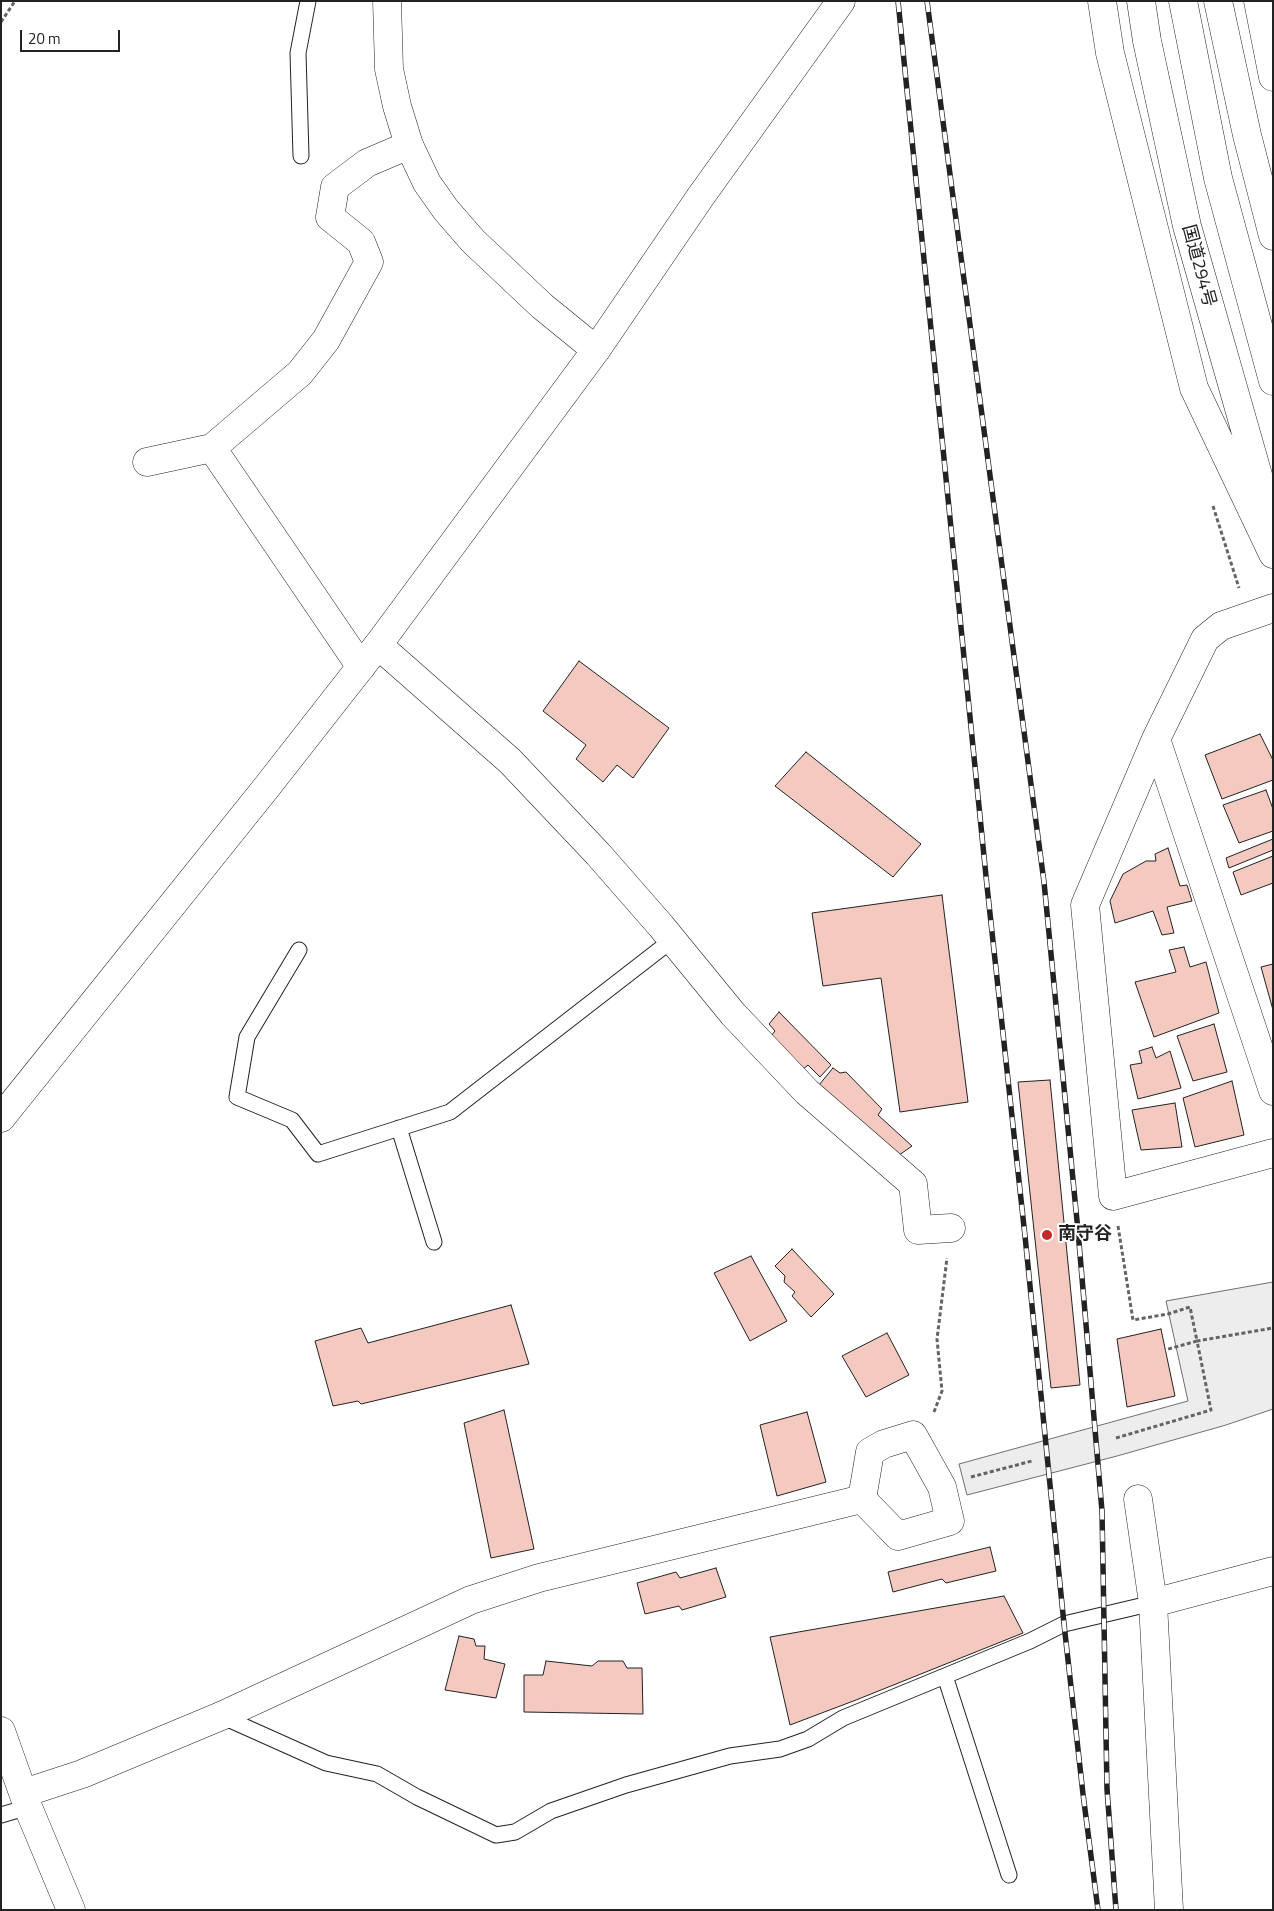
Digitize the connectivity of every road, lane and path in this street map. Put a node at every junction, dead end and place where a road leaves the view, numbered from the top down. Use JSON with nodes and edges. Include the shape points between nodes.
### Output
{"nodes":[{"id":1,"x":15,"y":1,"type":"edge"},
{"id":2,"x":308,"y":1,"type":"edge"},
{"id":3,"x":387,"y":1,"type":"edge"},
{"id":4,"x":841,"y":1,"type":"edge"},
{"id":5,"x":1102,"y":1,"type":"edge"},
{"id":6,"x":1141,"y":1,"type":"edge"},
{"id":7,"x":1182,"y":1,"type":"edge"},
{"id":8,"x":1218,"y":1,"type":"edge"},
{"id":9,"x":1258,"y":1,"type":"edge"},
{"id":10,"x":1,"y":22,"type":"edge"},
{"id":11,"x":1273,"y":77,"type":"edge"},
{"id":12,"x":408,"y":145,"type":"junction"},
{"id":13,"x":301,"y":156,"type":"dead end"},
{"id":14,"x":1273,"y":236,"type":"edge"},
{"id":15,"x":596,"y":350,"type":"junction"},
{"id":16,"x":1273,"y":381,"type":"edge"},
{"id":17,"x":212,"y":448,"type":"junction"},
{"id":18,"x":147,"y":462,"type":"dead end"},
{"id":19,"x":1273,"y":526,"type":"edge"},
{"id":20,"x":1273,"y":554,"type":"edge"},
{"id":21,"x":1273,"y":608,"type":"edge"},
{"id":22,"x":378,"y":645,"type":"junction"},
{"id":23,"x":361,"y":667,"type":"junction"},
{"id":24,"x":1156,"y":739,"type":"junction"},
{"id":25,"x":672,"y":940,"type":"junction"},
{"id":26,"x":299,"y":950,"type":"dead end"},
{"id":27,"x":1273,"y":1091,"type":"edge"},
{"id":28,"x":1,"y":1118,"type":"edge"},
{"id":29,"x":399,"y":1128,"type":"junction"},
{"id":30,"x":1273,"y":1153,"type":"edge"},
{"id":31,"x":1113,"y":1196,"type":"junction"},
{"id":32,"x":951,"y":1228,"type":"joint"},
{"id":33,"x":434,"y":1242,"type":"dead end"},
{"id":34,"x":1273,"y":1328,"type":"edge"},
{"id":35,"x":1197,"y":1341,"type":"junction"},
{"id":36,"x":1165,"y":1350,"type":"dead end"},
{"id":37,"x":934,"y":1414,"type":"dead end"},
{"id":38,"x":1116,"y":1438,"type":"dead end"},
{"id":39,"x":1032,"y":1461,"type":"dead end"},
{"id":40,"x":942,"y":1487,"type":"junction"},
{"id":41,"x":862,"y":1499,"type":"junction"},
{"id":42,"x":1138,"y":1499,"type":"dead end"},
{"id":43,"x":1273,"y":1571,"type":"edge"},
{"id":44,"x":1152,"y":1603,"type":"junction"},
{"id":45,"x":945,"y":1676,"type":"junction"},
{"id":46,"x":221,"y":1716,"type":"junction"},
{"id":47,"x":1,"y":1731,"type":"edge"},
{"id":48,"x":26,"y":1800,"type":"junction"},
{"id":49,"x":1,"y":1815,"type":"edge"},
{"id":50,"x":1009,"y":1874,"type":"dead end"},
{"id":51,"x":71,"y":1910,"type":"edge"},
{"id":52,"x":1169,"y":1910,"type":"edge"}],
"edges":[{"from":1,"to":10,"type":"path"},
{"from":2,"to":13,"type":"lane","via":[[298,53]]},
{"from":3,"to":12,"type":"main road","via":[[389,69]]},
{"from":4,"to":15,"type":"main road","via":[[701,196]]},
{"from":5,"to":20,"type":"main road","via":[[1110,53],[1194,388]]},
{"from":6,"to":19,"type":"main road","name":"国道294号","via":[[1186,226]]},
{"from":7,"to":16,"type":"main road","via":[[1218,178]]},
{"from":8,"to":14,"type":"main road"},
{"from":9,"to":11,"type":"main road"},
{"from":12,"to":15,"type":"main road","via":[[427,182],[473,241],[542,306]]},
{"from":12,"to":17,"type":"main road","via":[[367,163],[335,187],[330,217],[361,242],[369,262],[326,340],[300,373]]},
{"from":15,"to":22,"type":"main road"},
{"from":17,"to":18,"type":"main road"},
{"from":17,"to":23,"type":"main road"},
{"from":21,"to":24,"type":"main road","via":[[1221,626],[1205,639]]},
{"from":22,"to":23,"type":"main road"},
{"from":22,"to":25,"type":"main road","via":[[510,761],[598,854]]},
{"from":23,"to":28,"type":"main road"},
{"from":24,"to":27,"type":"main road"},
{"from":24,"to":31,"type":"main road","via":[[1085,905]]},
{"from":25,"to":29,"type":"lane","via":[[450,1112]]},
{"from":25,"to":32,"type":"main road","via":[[733,1014],[807,1092],[913,1184],[918,1230]]},
{"from":26,"to":29,"type":"lane","via":[[247,1037],[237,1097],[292,1120],[318,1154]]},
{"from":29,"to":33,"type":"lane"},
{"from":30,"to":31,"type":"main road"},
{"from":31,"to":35,"type":"path","via":[[1133,1320],[1190,1307]]},
{"from":32,"to":37,"type":"path","via":[[936,1339],[942,1391]]},
{"from":34,"to":35,"type":"path"},
{"from":35,"to":36,"type":"path"},
{"from":35,"to":38,"type":"path","via":[[1211,1410]]},
{"from":39,"to":40,"type":"path"},
{"from":40,"to":41,"type":"main road","via":[[950,1521],[898,1536]]},
{"from":40,"to":41,"type":"main road","via":[[913,1435],[870,1452]]},
{"from":41,"to":46,"type":"main road","via":[[539,1578],[472,1600]]},
{"from":42,"to":44,"type":"main road"},
{"from":43,"to":44,"type":"main road"},
{"from":44,"to":45,"type":"lane","via":[[1064,1624]]},
{"from":44,"to":52,"type":"main road"},
{"from":45,"to":46,"type":"lane","via":[[843,1718],[808,1739],[626,1784],[551,1811],[515,1832],[496,1835],[377,1774],[326,1763]]},
{"from":45,"to":50,"type":"lane"},
{"from":46,"to":48,"type":"main road"},
{"from":47,"to":48,"type":"main road"},
{"from":48,"to":49,"type":"lane"},
{"from":48,"to":51,"type":"main road"}]}
